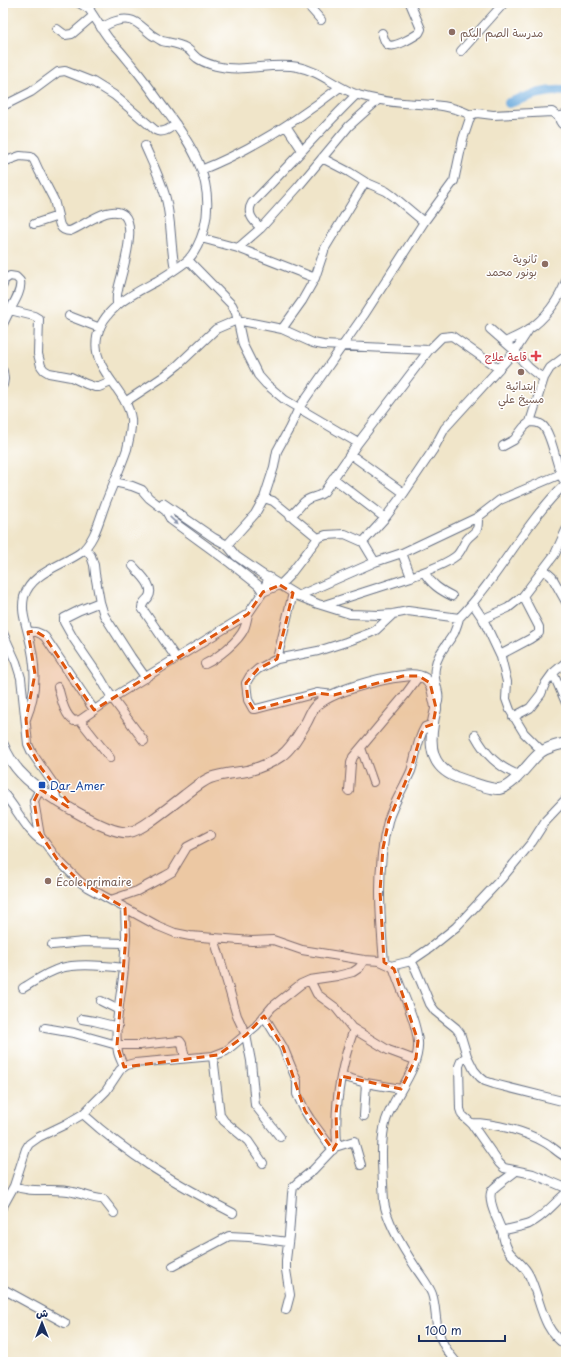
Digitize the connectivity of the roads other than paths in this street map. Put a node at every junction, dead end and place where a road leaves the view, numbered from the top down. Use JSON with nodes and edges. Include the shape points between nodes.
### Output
{"nodes":[{"id":1,"x":79,"y":3,"type":"edge"},
{"id":2,"x":306,"y":3,"type":"edge"},
{"id":3,"x":410,"y":3,"type":"edge"},
{"id":4,"x":504,"y":3,"type":"edge"},
{"id":5,"x":91,"y":9,"type":"edge"},
{"id":6,"x":321,"y":20,"type":"dead end"},
{"id":7,"x":101,"y":28,"type":"junction"},
{"id":8,"x":57,"y":29,"type":"dead end"},
{"id":9,"x":382,"y":33,"type":"dead end"},
{"id":10,"x":461,"y":51,"type":"dead end"},
{"id":11,"x":340,"y":87,"type":"junction"},
{"id":12,"x":357,"y":94,"type":"junction"},
{"id":13,"x":378,"y":100,"type":"junction"},
{"id":14,"x":3,"y":106,"type":"edge"},
{"id":15,"x":471,"y":115,"type":"junction"},
{"id":16,"x":563,"y":117,"type":"edge"},
{"id":17,"x":176,"y":124,"type":"junction"},
{"id":18,"x":286,"y":126,"type":"junction"},
{"id":19,"x":566,"y":126,"type":"edge"},
{"id":20,"x":145,"y":146,"type":"dead end"},
{"id":21,"x":302,"y":150,"type":"junction"},
{"id":22,"x":322,"y":158,"type":"junction"},
{"id":23,"x":3,"y":162,"type":"edge"},
{"id":24,"x":201,"y":170,"type":"junction"},
{"id":25,"x":365,"y":182,"type":"junction"},
{"id":26,"x":58,"y":216,"type":"junction"},
{"id":27,"x":424,"y":222,"type":"junction"},
{"id":28,"x":34,"y":224,"type":"dead end"},
{"id":29,"x":261,"y":228,"type":"junction"},
{"id":30,"x":201,"y":238,"type":"junction"},
{"id":31,"x":238,"y":248,"type":"junction"},
{"id":32,"x":188,"y":260,"type":"junction"},
{"id":33,"x":174,"y":269,"type":"junction"},
{"id":34,"x":314,"y":278,"type":"junction"},
{"id":35,"x":566,"y":281,"type":"edge"},
{"id":36,"x":3,"y":285,"type":"edge"},
{"id":37,"x":117,"y":305,"type":"junction"},
{"id":38,"x":10,"y":310,"type":"junction"},
{"id":39,"x":69,"y":316,"type":"dead end"},
{"id":40,"x":237,"y":320,"type":"junction"},
{"id":41,"x":3,"y":324,"type":"edge"},
{"id":42,"x":100,"y":328,"type":"junction"},
{"id":43,"x":282,"y":329,"type":"junction"},
{"id":44,"x":490,"y":329,"type":"dead end"},
{"id":45,"x":528,"y":331,"type":"junction"},
{"id":46,"x":505,"y":342,"type":"junction"},
{"id":47,"x":342,"y":346,"type":"junction"},
{"id":48,"x":429,"y":350,"type":"junction"},
{"id":49,"x":515,"y":351,"type":"junction"},
{"id":50,"x":566,"y":356,"type":"edge"},
{"id":51,"x":505,"y":363,"type":"junction"},
{"id":52,"x":523,"y":364,"type":"junction"},
{"id":53,"x":499,"y":369,"type":"junction"},
{"id":54,"x":3,"y":371,"type":"edge"},
{"id":55,"x":544,"y":378,"type":"junction"},
{"id":56,"x":111,"y":382,"type":"junction"},
{"id":57,"x":3,"y":385,"type":"edge"},
{"id":58,"x":125,"y":402,"type":"junction"},
{"id":59,"x":299,"y":408,"type":"junction"},
{"id":60,"x":530,"y":422,"type":"junction"},
{"id":61,"x":358,"y":443,"type":"junction"},
{"id":62,"x":503,"y":446,"type":"dead end"},
{"id":63,"x":350,"y":454,"type":"junction"},
{"id":64,"x":561,"y":474,"type":"junction"},
{"id":65,"x":333,"y":478,"type":"junction"},
{"id":66,"x":114,"y":482,"type":"junction"},
{"id":67,"x":566,"y":485,"type":"edge"},
{"id":68,"x":404,"y":493,"type":"junction"},
{"id":69,"x":147,"y":495,"type":"junction"},
{"id":70,"x":264,"y":498,"type":"junction"},
{"id":71,"x":290,"y":516,"type":"junction"},
{"id":72,"x":478,"y":517,"type":"junction"},
{"id":73,"x":386,"y":518,"type":"junction"},
{"id":74,"x":566,"y":530,"type":"edge"},
{"id":75,"x":318,"y":538,"type":"junction"},
{"id":76,"x":363,"y":542,"type":"junction"},
{"id":77,"x":227,"y":545,"type":"junction"},
{"id":78,"x":85,"y":548,"type":"junction"},
{"id":79,"x":402,"y":553,"type":"junction"},
{"id":80,"x":236,"y":556,"type":"junction"},
{"id":81,"x":375,"y":562,"type":"junction"},
{"id":82,"x":230,"y":563,"type":"junction"},
{"id":83,"x":133,"y":566,"type":"dead end"},
{"id":84,"x":544,"y":570,"type":"junction"},
{"id":85,"x":424,"y":572,"type":"junction"},
{"id":86,"x":411,"y":577,"type":"junction"},
{"id":87,"x":269,"y":578,"type":"junction"},
{"id":88,"x":280,"y":585,"type":"junction"},
{"id":89,"x":264,"y":592,"type":"junction"},
{"id":90,"x":296,"y":594,"type":"junction"},
{"id":91,"x":452,"y":596,"type":"dead end"},
{"id":92,"x":524,"y":596,"type":"junction"},
{"id":93,"x":100,"y":602,"type":"junction"},
{"id":94,"x":566,"y":602,"type":"edge"},
{"id":95,"x":473,"y":604,"type":"junction"},
{"id":96,"x":324,"y":605,"type":"junction"},
{"id":97,"x":248,"y":614,"type":"junction"},
{"id":98,"x":393,"y":614,"type":"junction"},
{"id":99,"x":459,"y":618,"type":"junction"},
{"id":100,"x":483,"y":619,"type":"junction"},
{"id":101,"x":28,"y":632,"type":"junction"},
{"id":102,"x":3,"y":633,"type":"edge"},
{"id":103,"x":500,"y":654,"type":"junction"},
{"id":104,"x":176,"y":658,"type":"junction"},
{"id":105,"x":277,"y":659,"type":"junction"},
{"id":106,"x":566,"y":662,"type":"edge"},
{"id":107,"x":204,"y":664,"type":"dead end"},
{"id":108,"x":553,"y":673,"type":"junction"},
{"id":109,"x":419,"y":676,"type":"junction"},
{"id":110,"x":146,"y":678,"type":"junction"},
{"id":111,"x":58,"y":687,"type":"dead end"},
{"id":112,"x":334,"y":694,"type":"junction"},
{"id":113,"x":112,"y":698,"type":"junction"},
{"id":114,"x":566,"y":703,"type":"edge"},
{"id":115,"x":436,"y":708,"type":"junction"},
{"id":116,"x":94,"y":710,"type":"junction"},
{"id":117,"x":513,"y":717,"type":"junction"},
{"id":118,"x":26,"y":719,"type":"junction"},
{"id":119,"x":80,"y":720,"type":"junction"},
{"id":120,"x":432,"y":724,"type":"junction"},
{"id":121,"x":475,"y":735,"type":"dead end"},
{"id":122,"x":144,"y":741,"type":"dead end"},
{"id":123,"x":566,"y":743,"type":"edge"},
{"id":124,"x":3,"y":745,"type":"edge"},
{"id":125,"x":361,"y":748,"type":"junction"},
{"id":126,"x":542,"y":752,"type":"junction"},
{"id":127,"x":110,"y":758,"type":"dead end"},
{"id":128,"x":518,"y":775,"type":"junction"},
{"id":129,"x":373,"y":782,"type":"dead end"},
{"id":130,"x":40,"y":789,"type":"junction"},
{"id":131,"x":349,"y":791,"type":"dead end"},
{"id":132,"x":3,"y":793,"type":"edge"},
{"id":133,"x":566,"y":799,"type":"edge"},
{"id":134,"x":56,"y":800,"type":"junction"},
{"id":135,"x":210,"y":835,"type":"dead end"},
{"id":136,"x":45,"y":842,"type":"junction"},
{"id":137,"x":112,"y":900,"type":"junction"},
{"id":138,"x":124,"y":908,"type":"junction"},
{"id":139,"x":214,"y":938,"type":"junction"},
{"id":140,"x":125,"y":943,"type":"junction"},
{"id":141,"x":52,"y":945,"type":"dead end"},
{"id":142,"x":364,"y":960,"type":"junction"},
{"id":143,"x":411,"y":961,"type":"junction"},
{"id":144,"x":388,"y":964,"type":"junction"},
{"id":145,"x":124,"y":968,"type":"junction"},
{"id":146,"x":310,"y":980,"type":"junction"},
{"id":147,"x":22,"y":988,"type":"dead end"},
{"id":148,"x":101,"y":1001,"type":"dead end"},
{"id":149,"x":119,"y":1010,"type":"junction"},
{"id":150,"x":264,"y":1016,"type":"junction"},
{"id":151,"x":82,"y":1019,"type":"dead end"},
{"id":152,"x":118,"y":1027,"type":"junction"},
{"id":153,"x":45,"y":1028,"type":"dead end"},
{"id":154,"x":354,"y":1029,"type":"junction"},
{"id":155,"x":246,"y":1035,"type":"junction"},
{"id":156,"x":118,"y":1045,"type":"junction"},
{"id":157,"x":213,"y":1056,"type":"junction"},
{"id":158,"x":467,"y":1056,"type":"junction"},
{"id":159,"x":185,"y":1058,"type":"junction"},
{"id":160,"x":415,"y":1060,"type":"junction"},
{"id":161,"x":124,"y":1066,"type":"junction"},
{"id":162,"x":341,"y":1076,"type":"junction"},
{"id":163,"x":366,"y":1083,"type":"junction"},
{"id":164,"x":401,"y":1089,"type":"junction"},
{"id":165,"x":566,"y":1102,"type":"edge"},
{"id":166,"x":83,"y":1114,"type":"junction"},
{"id":167,"x":364,"y":1116,"type":"dead end"},
{"id":168,"x":471,"y":1123,"type":"junction"},
{"id":169,"x":280,"y":1137,"type":"dead end"},
{"id":170,"x":334,"y":1149,"type":"junction"},
{"id":171,"x":566,"y":1157,"type":"edge"},
{"id":172,"x":263,"y":1164,"type":"dead end"},
{"id":173,"x":361,"y":1165,"type":"dead end"},
{"id":174,"x":516,"y":1171,"type":"junction"},
{"id":175,"x":14,"y":1186,"type":"junction"},
{"id":176,"x":566,"y":1188,"type":"edge"},
{"id":177,"x":566,"y":1193,"type":"edge"},
{"id":178,"x":3,"y":1206,"type":"edge"},
{"id":179,"x":114,"y":1214,"type":"dead end"},
{"id":180,"x":233,"y":1214,"type":"dead end"},
{"id":181,"x":502,"y":1231,"type":"junction"},
{"id":182,"x":288,"y":1242,"type":"junction"},
{"id":183,"x":173,"y":1266,"type":"dead end"},
{"id":184,"x":3,"y":1289,"type":"edge"},
{"id":185,"x":286,"y":1310,"type":"dead end"},
{"id":186,"x":65,"y":1323,"type":"dead end"},
{"id":187,"x":566,"y":1345,"type":"edge"},
{"id":188,"x":456,"y":1362,"type":"edge"}],
"edges":[{"from":1,"to":5,"type":"street"},
{"from":2,"to":6,"type":"street"},
{"from":3,"to":9,"type":"street","via":[[420,29],[419,33],[392,45],[386,43]]},
{"from":4,"to":10,"type":"street"},
{"from":5,"to":7,"type":"street"},
{"from":5,"to":8,"type":"street","via":[[72,34],[65,35]]},
{"from":7,"to":11,"type":"street","via":[[114,21],[131,20],[161,40],[186,48],[207,64],[234,69],[298,67],[328,79]]},
{"from":7,"to":17,"type":"street"},
{"from":11,"to":12,"type":"street"},
{"from":11,"to":18,"type":"street"},
{"from":12,"to":13,"type":"street"},
{"from":12,"to":21,"type":"street"},
{"from":13,"to":15,"type":"street","via":[[447,106]]},
{"from":13,"to":22,"type":"street","via":[[349,126]]},
{"from":14,"to":17,"type":"street","via":[[31,92],[58,72],[65,71],[94,82],[114,95],[155,130],[166,131]]},
{"from":15,"to":16,"type":"street","via":[[552,112]]},
{"from":15,"to":27,"type":"street","via":[[454,181]]},
{"from":16,"to":19,"type":"street","via":[[561,123]]},
{"from":17,"to":24,"type":"street","via":[[195,153]]},
{"from":18,"to":21,"type":"street"},
{"from":18,"to":24,"type":"street","via":[[226,160]]},
{"from":20,"to":33,"type":"street","via":[[166,196]]},
{"from":21,"to":29,"type":"street","via":[[250,207],[251,217]]},
{"from":22,"to":25,"type":"street"},
{"from":22,"to":29,"type":"street"},
{"from":23,"to":26,"type":"street","via":[[20,156],[31,157],[54,200]]},
{"from":24,"to":30,"type":"street","via":[[207,207]]},
{"from":25,"to":27,"type":"street","via":[[394,196]]},
{"from":25,"to":34,"type":"street","via":[[325,248]]},
{"from":26,"to":28,"type":"street"},
{"from":26,"to":37,"type":"street","via":[[61,229],[66,231],[76,229],[105,213],[119,212],[125,216],[129,241],[117,291]]},
{"from":27,"to":47,"type":"street"},
{"from":29,"to":31,"type":"street"},
{"from":30,"to":31,"type":"street"},
{"from":30,"to":32,"type":"street"},
{"from":31,"to":34,"type":"street"},
{"from":32,"to":33,"type":"street"},
{"from":32,"to":40,"type":"street","via":[[232,305]]},
{"from":33,"to":37,"type":"street"},
{"from":34,"to":43,"type":"street","via":[[302,301]]},
{"from":35,"to":45,"type":"street","via":[[550,310]]},
{"from":36,"to":38,"type":"street","via":[[4,280],[10,276],[16,277],[21,284]]},
{"from":37,"to":42,"type":"street"},
{"from":38,"to":41,"type":"street"},
{"from":38,"to":56,"type":"street","via":[[38,319],[38,354],[44,370],[72,377],[95,387]]},
{"from":39,"to":42,"type":"street"},
{"from":40,"to":43,"type":"street"},
{"from":40,"to":58,"type":"street","via":[[216,329],[178,365]]},
{"from":40,"to":59,"type":"street","via":[[244,346],[258,375],[285,400]]},
{"from":42,"to":56,"type":"street","via":[[97,350]]},
{"from":43,"to":47,"type":"street","via":[[313,343]]},
{"from":44,"to":46,"type":"street"},
{"from":45,"to":46,"type":"street"},
{"from":45,"to":49,"type":"street"},
{"from":46,"to":49,"type":"street"},
{"from":47,"to":48,"type":"street"},
{"from":47,"to":59,"type":"street"},
{"from":48,"to":53,"type":"street","via":[[442,337],[452,336]]},
{"from":48,"to":61,"type":"street"},
{"from":49,"to":51,"type":"street"},
{"from":49,"to":52,"type":"street"},
{"from":50,"to":55,"type":"street","via":[[550,368]]},
{"from":51,"to":52,"type":"street"},
{"from":51,"to":53,"type":"street"},
{"from":52,"to":55,"type":"street"},
{"from":53,"to":68,"type":"street","via":[[445,428]]},
{"from":54,"to":57,"type":"street"},
{"from":55,"to":60,"type":"street"},
{"from":56,"to":58,"type":"street"},
{"from":58,"to":66,"type":"street","via":[[131,419],[130,436]]},
{"from":59,"to":61,"type":"street"},
{"from":59,"to":70,"type":"street","via":[[277,451]]},
{"from":60,"to":62,"type":"street","via":[[514,440]]},
{"from":60,"to":64,"type":"street","via":[[537,422],[546,428]]},
{"from":61,"to":63,"type":"street"},
{"from":63,"to":65,"type":"street"},
{"from":63,"to":68,"type":"street"},
{"from":64,"to":67,"type":"street"},
{"from":64,"to":72,"type":"street","via":[[500,500]]},
{"from":65,"to":71,"type":"street","via":[[320,496],[304,502],[298,511]]},
{"from":65,"to":73,"type":"street"},
{"from":66,"to":69,"type":"street","via":[[132,486]]},
{"from":66,"to":78,"type":"street","via":[[92,538]]},
{"from":67,"to":95,"type":"street","via":[[544,507]]},
{"from":68,"to":73,"type":"street"},
{"from":69,"to":77,"type":"street","via":[[157,498]]},
{"from":69,"to":82,"type":"street","one_way":true,"via":[[166,511],[171,520]]},
{"from":70,"to":71,"type":"street"},
{"from":70,"to":77,"type":"street","via":[[255,514]]},
{"from":71,"to":75,"type":"street"},
{"from":72,"to":79,"type":"street"},
{"from":72,"to":85,"type":"street","via":[[478,528],[467,538],[458,555]]},
{"from":73,"to":76,"type":"street"},
{"from":74,"to":84,"type":"street"},
{"from":75,"to":76,"type":"street","via":[[345,534]]},
{"from":75,"to":88,"type":"street"},
{"from":76,"to":81,"type":"street"},
{"from":77,"to":80,"type":"street"},
{"from":78,"to":93,"type":"street","via":[[94,565]]},
{"from":78,"to":101,"type":"street","via":[[32,582],[24,596],[22,607]]},
{"from":79,"to":81,"type":"street"},
{"from":79,"to":86,"type":"street"},
{"from":80,"to":82,"type":"street"},
{"from":80,"to":87,"type":"street"},
{"from":81,"to":90,"type":"street"},
{"from":82,"to":89,"type":"street"},
{"from":83,"to":104,"type":"street","via":[[151,589],[142,607]]},
{"from":84,"to":92,"type":"street"},
{"from":84,"to":94,"type":"street","via":[[552,577]]},
{"from":85,"to":86,"type":"street"},
{"from":85,"to":91,"type":"street","via":[[438,589]]},
{"from":86,"to":96,"type":"street"},
{"from":87,"to":88,"type":"street"},
{"from":87,"to":89,"type":"street"},
{"from":88,"to":89,"type":"street"},
{"from":88,"to":90,"type":"street"},
{"from":89,"to":97,"type":"street"},
{"from":90,"to":96,"type":"street"},
{"from":90,"to":105,"type":"street"},
{"from":92,"to":100,"type":"street","via":[[508,608]]},
{"from":92,"to":103,"type":"street","via":[[539,627],[539,633]]},
{"from":93,"to":110,"type":"street","via":[[107,621]]},
{"from":93,"to":113,"type":"street","via":[[64,618],[64,622]]},
{"from":95,"to":99,"type":"street"},
{"from":95,"to":100,"type":"street"},
{"from":96,"to":98,"type":"street","via":[[350,614]]},
{"from":97,"to":104,"type":"street"},
{"from":97,"to":107,"type":"street","via":[[242,634],[215,659]]},
{"from":98,"to":99,"type":"street","via":[[408,611]]},
{"from":98,"to":105,"type":"street","via":[[376,630],[346,642],[318,651]]},
{"from":99,"to":115,"type":"street","via":[[454,632],[436,662],[434,677],[439,696]]},
{"from":100,"to":103,"type":"street"},
{"from":101,"to":116,"type":"street","via":[[35,631],[45,637]]},
{"from":101,"to":118,"type":"street","via":[[35,674],[32,700]]},
{"from":102,"to":118,"type":"street","via":[[16,662]]},
{"from":103,"to":117,"type":"street","via":[[507,682],[506,699]]},
{"from":104,"to":110,"type":"street"},
{"from":105,"to":112,"type":"street","via":[[258,669],[246,683],[248,700],[253,709],[317,693]]},
{"from":106,"to":108,"type":"street"},
{"from":108,"to":114,"type":"street"},
{"from":108,"to":117,"type":"street","via":[[536,702]]},
{"from":109,"to":112,"type":"main road","via":[[393,677]]},
{"from":109,"to":115,"type":"main road","via":[[430,683]]},
{"from":109,"to":125,"type":"street"},
{"from":110,"to":113,"type":"street"},
{"from":111,"to":119,"type":"street","via":[[69,717],[74,721]]},
{"from":112,"to":134,"type":"main road","via":[[315,706],[297,738],[283,754],[260,767],[211,778],[145,824],[129,832],[118,832],[104,826]]},
{"from":113,"to":116,"type":"street"},
{"from":113,"to":122,"type":"street"},
{"from":115,"to":120,"type":"main road"},
{"from":116,"to":119,"type":"street"},
{"from":117,"to":126,"type":"street"},
{"from":118,"to":134,"type":"street","via":[[26,734],[32,754],[55,786]]},
{"from":119,"to":127,"type":"street"},
{"from":120,"to":128,"type":"main road","via":[[434,756],[437,763],[450,774],[488,788],[498,789],[507,786]]},
{"from":120,"to":144,"type":"street","via":[[422,730],[411,769],[389,820],[384,841],[380,891]]},
{"from":121,"to":128,"type":"street","via":[[498,765]]},
{"from":123,"to":126,"type":"main road"},
{"from":124,"to":130,"type":"main road","via":[[17,768]]},
{"from":125,"to":129,"type":"street"},
{"from":125,"to":131,"type":"street","via":[[352,760]]},
{"from":126,"to":128,"type":"main road"},
{"from":130,"to":134,"type":"main road"},
{"from":130,"to":136,"type":"street","via":[[34,801],[39,832]]},
{"from":132,"to":136,"type":"street","via":[[34,835]]},
{"from":133,"to":143,"type":"street","via":[[546,820],[532,842],[502,878],[456,927]]},
{"from":135,"to":137,"type":"street","via":[[187,847],[172,872],[137,891]]},
{"from":136,"to":137,"type":"street","via":[[56,859],[79,881]]},
{"from":137,"to":138,"type":"street"},
{"from":138,"to":139,"type":"street","via":[[175,933]]},
{"from":138,"to":140,"type":"street"},
{"from":139,"to":142,"type":"street","via":[[273,940],[302,950]]},
{"from":139,"to":155,"type":"street"},
{"from":140,"to":141,"type":"street","via":[[84,942]]},
{"from":140,"to":145,"type":"street"},
{"from":142,"to":144,"type":"street","via":[[380,960]]},
{"from":142,"to":146,"type":"street","via":[[353,972]]},
{"from":143,"to":144,"type":"street"},
{"from":143,"to":158,"type":"street","via":[[430,1004],[460,1033]]},
{"from":144,"to":160,"type":"street","via":[[394,969],[416,1031],[418,1051]]},
{"from":145,"to":147,"type":"street","via":[[62,968]]},
{"from":145,"to":149,"type":"street"},
{"from":146,"to":150,"type":"street","via":[[288,992]]},
{"from":146,"to":154,"type":"street","via":[[317,994],[336,1008]]},
{"from":148,"to":149,"type":"street"},
{"from":149,"to":152,"type":"street"},
{"from":150,"to":155,"type":"street"},
{"from":150,"to":170,"type":"street","via":[[283,1047],[297,1081],[297,1094],[305,1110]]},
{"from":151,"to":152,"type":"street"},
{"from":152,"to":156,"type":"street"},
{"from":153,"to":156,"type":"street"},
{"from":154,"to":160,"type":"street","via":[[388,1050]]},
{"from":154,"to":162,"type":"street"},
{"from":155,"to":157,"type":"street","via":[[226,1051]]},
{"from":155,"to":169,"type":"street","via":[[256,1105]]},
{"from":156,"to":159,"type":"street","via":[[180,1041]]},
{"from":156,"to":161,"type":"street"},
{"from":157,"to":159,"type":"street"},
{"from":157,"to":172,"type":"street","via":[[220,1115],[248,1141]]},
{"from":158,"to":165,"type":"street","via":[[474,1070],[485,1081]]},
{"from":158,"to":168,"type":"street","via":[[459,1066],[460,1109]]},
{"from":159,"to":161,"type":"street"},
{"from":160,"to":164,"type":"street"},
{"from":161,"to":166,"type":"street","via":[[106,1091]]},
{"from":162,"to":163,"type":"street"},
{"from":162,"to":170,"type":"street","via":[[336,1113],[337,1143]]},
{"from":163,"to":164,"type":"street"},
{"from":163,"to":167,"type":"street"},
{"from":164,"to":188,"type":"street","via":[[389,1112],[382,1139],[385,1211],[426,1282],[432,1295],[442,1342]]},
{"from":166,"to":175,"type":"street","via":[[39,1136],[29,1144]]},
{"from":166,"to":180,"type":"street","via":[[157,1171]]},
{"from":168,"to":171,"type":"street","via":[[488,1123],[524,1133],[544,1142]]},
{"from":168,"to":174,"type":"street","via":[[499,1163],[504,1168]]},
{"from":170,"to":173,"type":"street","via":[[354,1140]]},
{"from":170,"to":182,"type":"street","via":[[294,1187]]},
{"from":174,"to":176,"type":"street","via":[[533,1174]]},
{"from":174,"to":181,"type":"street","via":[[492,1190],[490,1195]]},
{"from":175,"to":178,"type":"street"},
{"from":175,"to":179,"type":"street","via":[[31,1190],[71,1191],[90,1198],[103,1199]]},
{"from":177,"to":181,"type":"street","via":[[534,1221]]},
{"from":181,"to":187,"type":"street","via":[[510,1254],[529,1274],[549,1330]]},
{"from":182,"to":183,"type":"street","via":[[229,1236]]},
{"from":182,"to":185,"type":"street","via":[[286,1270],[290,1295]]},
{"from":184,"to":186,"type":"street"}]}
